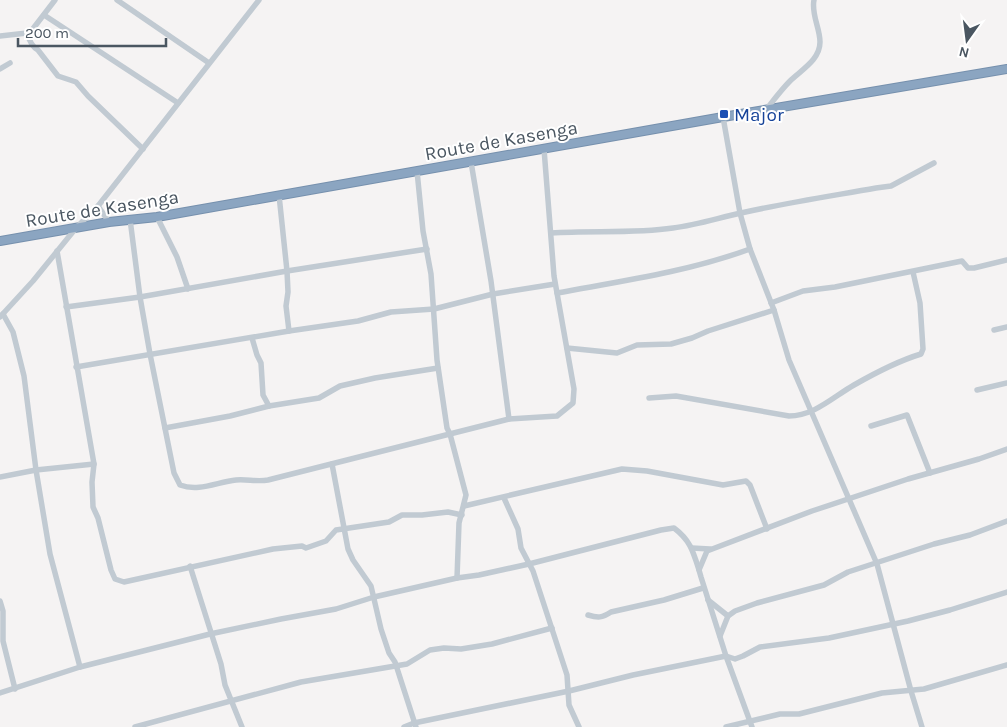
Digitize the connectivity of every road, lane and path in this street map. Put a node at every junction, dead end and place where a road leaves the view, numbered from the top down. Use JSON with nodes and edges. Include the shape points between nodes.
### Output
{"nodes":[{"id":1,"x":55,"y":0,"type":"edge"},
{"id":2,"x":116,"y":0,"type":"edge"},
{"id":3,"x":258,"y":0,"type":"edge"},
{"id":4,"x":814,"y":0,"type":"edge"},
{"id":5,"x":44,"y":15,"type":"junction"},
{"id":6,"x":27,"y":33,"type":"junction"},
{"id":7,"x":0,"y":36,"type":"edge"},
{"id":8,"x":10,"y":63,"type":"dead end"},
{"id":9,"x":208,"y":63,"type":"junction"},
{"id":10,"x":0,"y":69,"type":"edge"},
{"id":11,"x":1007,"y":69,"type":"edge"},
{"id":12,"x":178,"y":103,"type":"junction"},
{"id":13,"x":765,"y":111,"type":"junction"},
{"id":14,"x":723,"y":117,"type":"junction"},
{"id":15,"x":544,"y":149,"type":"junction"},
{"id":16,"x":143,"y":150,"type":"junction"},
{"id":17,"x":471,"y":162,"type":"junction"},
{"id":18,"x":934,"y":164,"type":"dead end"},
{"id":19,"x":417,"y":171,"type":"junction"},
{"id":20,"x":279,"y":195,"type":"junction"},
{"id":21,"x":98,"y":206,"type":"junction"},
{"id":22,"x":740,"y":213,"type":"junction"},
{"id":23,"x":157,"y":217,"type":"junction"},
{"id":24,"x":130,"y":219,"type":"junction"},
{"id":25,"x":109,"y":222,"type":"junction"},
{"id":26,"x":76,"y":228,"type":"junction"},
{"id":27,"x":551,"y":233,"type":"junction"},
{"id":28,"x":0,"y":241,"type":"edge"},
{"id":29,"x":427,"y":249,"type":"junction"},
{"id":30,"x":750,"y":249,"type":"junction"},
{"id":31,"x":57,"y":250,"type":"junction"},
{"id":32,"x":1007,"y":260,"type":"edge"},
{"id":33,"x":287,"y":271,"type":"junction"},
{"id":34,"x":912,"y":272,"type":"junction"},
{"id":35,"x":555,"y":284,"type":"junction"},
{"id":36,"x":188,"y":289,"type":"junction"},
{"id":37,"x":556,"y":293,"type":"junction"},
{"id":38,"x":493,"y":294,"type":"junction"},
{"id":39,"x":140,"y":298,"type":"junction"},
{"id":40,"x":771,"y":303,"type":"junction"},
{"id":41,"x":66,"y":307,"type":"junction"},
{"id":42,"x":434,"y":309,"type":"junction"},
{"id":43,"x":774,"y":310,"type":"junction"},
{"id":44,"x":1,"y":316,"type":"edge"},
{"id":45,"x":1007,"y":327,"type":"edge"},
{"id":46,"x":994,"y":330,"type":"dead end"},
{"id":47,"x":289,"y":331,"type":"junction"},
{"id":48,"x":252,"y":338,"type":"junction"},
{"id":49,"x":567,"y":348,"type":"junction"},
{"id":50,"x":150,"y":354,"type":"junction"},
{"id":51,"x":76,"y":366,"type":"junction"},
{"id":52,"x":438,"y":368,"type":"junction"},
{"id":53,"x":1007,"y":383,"type":"edge"},
{"id":54,"x":978,"y":390,"type":"dead end"},
{"id":55,"x":650,"y":398,"type":"dead end"},
{"id":56,"x":269,"y":406,"type":"junction"},
{"id":57,"x":812,"y":412,"type":"junction"},
{"id":58,"x":509,"y":419,"type":"junction"},
{"id":59,"x":871,"y":426,"type":"dead end"},
{"id":60,"x":165,"y":428,"type":"junction"},
{"id":61,"x":450,"y":434,"type":"junction"},
{"id":62,"x":1007,"y":449,"type":"edge"},
{"id":63,"x":94,"y":464,"type":"junction"},
{"id":64,"x":332,"y":464,"type":"junction"},
{"id":65,"x":36,"y":470,"type":"junction"},
{"id":66,"x":930,"y":473,"type":"junction"},
{"id":67,"x":0,"y":477,"type":"edge"},
{"id":68,"x":504,"y":498,"type":"junction"},
{"id":69,"x":850,"y":499,"type":"junction"},
{"id":70,"x":464,"y":506,"type":"junction"},
{"id":71,"x":462,"y":515,"type":"junction"},
{"id":72,"x":1007,"y":521,"type":"edge"},
{"id":73,"x":343,"y":528,"type":"junction"},
{"id":74,"x":767,"y":529,"type":"junction"},
{"id":75,"x":692,"y":548,"type":"junction"},
{"id":76,"x":712,"y":549,"type":"junction"},
{"id":77,"x":529,"y":564,"type":"junction"},
{"id":78,"x":877,"y":564,"type":"junction"},
{"id":79,"x":190,"y":566,"type":"junction"},
{"id":80,"x":699,"y":570,"type":"junction"},
{"id":81,"x":457,"y":578,"type":"junction"},
{"id":82,"x":703,"y":588,"type":"junction"},
{"id":83,"x":1007,"y":592,"type":"edge"},
{"id":84,"x":374,"y":597,"type":"junction"},
{"id":85,"x":707,"y":599,"type":"junction"},
{"id":86,"x":0,"y":601,"type":"edge"},
{"id":87,"x":588,"y":615,"type":"dead end"},
{"id":88,"x":728,"y":616,"type":"junction"},
{"id":89,"x":894,"y":624,"type":"junction"},
{"id":90,"x":552,"y":628,"type":"junction"},
{"id":91,"x":210,"y":634,"type":"junction"},
{"id":92,"x":720,"y":636,"type":"junction"},
{"id":93,"x":726,"y":656,"type":"junction"},
{"id":94,"x":1007,"y":665,"type":"edge"},
{"id":95,"x":395,"y":666,"type":"junction"},
{"id":96,"x":80,"y":667,"type":"junction"},
{"id":97,"x":15,"y":689,"type":"junction"},
{"id":98,"x":911,"y":691,"type":"junction"},
{"id":99,"x":569,"y":692,"type":"junction"},
{"id":100,"x":0,"y":693,"type":"edge"},
{"id":101,"x":232,"y":700,"type":"junction"},
{"id":102,"x":751,"y":724,"type":"edge"},
{"id":103,"x":415,"y":725,"type":"edge"},
{"id":104,"x":135,"y":727,"type":"edge"},
{"id":105,"x":242,"y":727,"type":"edge"},
{"id":106,"x":404,"y":727,"type":"edge"},
{"id":107,"x":579,"y":727,"type":"edge"},
{"id":108,"x":726,"y":727,"type":"edge"},
{"id":109,"x":922,"y":727,"type":"edge"}],
"edges":[{"from":1,"to":5,"type":"street"},
{"from":2,"to":9,"type":"street"},
{"from":3,"to":9,"type":"street"},
{"from":4,"to":13,"type":"street","via":[[820,40],[818,53]]},
{"from":5,"to":6,"type":"street"},
{"from":5,"to":12,"type":"street"},
{"from":6,"to":7,"type":"street"},
{"from":6,"to":16,"type":"street","via":[[54,72],[76,82]]},
{"from":8,"to":10,"type":"street"},
{"from":9,"to":12,"type":"street"},
{"from":11,"to":13,"type":"highway","name":"Route de Kasenga"},
{"from":12,"to":16,"type":"street"},
{"from":13,"to":14,"type":"highway","name":"Route de Kasenga"},
{"from":14,"to":15,"type":"highway","name":"Route de Kasenga"},
{"from":14,"to":22,"type":"street"},
{"from":15,"to":17,"type":"highway","name":"Route de Kasenga"},
{"from":15,"to":27,"type":"street"},
{"from":16,"to":21,"type":"street"},
{"from":17,"to":19,"type":"highway","name":"Route de Kasenga"},
{"from":17,"to":38,"type":"street"},
{"from":18,"to":22,"type":"street","via":[[887,188]]},
{"from":19,"to":20,"type":"highway","name":"Route de Kasenga"},
{"from":19,"to":29,"type":"street"},
{"from":20,"to":23,"type":"highway","name":"Route de Kasenga"},
{"from":20,"to":33,"type":"street"},
{"from":21,"to":25,"type":"street"},
{"from":21,"to":26,"type":"street"},
{"from":22,"to":27,"type":"street","via":[[706,223],[671,228]]},
{"from":22,"to":30,"type":"street"},
{"from":23,"to":24,"type":"highway","name":"Route de Kasenga"},
{"from":23,"to":36,"type":"street","via":[[177,257]]},
{"from":24,"to":25,"type":"highway","name":"Route de Kasenga"},
{"from":24,"to":39,"type":"street"},
{"from":25,"to":26,"type":"highway","name":"Route de Kasenga"},
{"from":26,"to":28,"type":"highway","name":"Route de Kasenga"},
{"from":26,"to":31,"type":"street"},
{"from":27,"to":35,"type":"street"},
{"from":29,"to":33,"type":"street"},
{"from":29,"to":42,"type":"street"},
{"from":30,"to":37,"type":"street","via":[[691,268]]},
{"from":30,"to":40,"type":"street"},
{"from":31,"to":41,"type":"street"},
{"from":31,"to":44,"type":"street"},
{"from":32,"to":34,"type":"street","via":[[974,268],[968,268],[962,260]]},
{"from":33,"to":36,"type":"street"},
{"from":33,"to":47,"type":"street"},
{"from":34,"to":40,"type":"street","via":[[803,292]]},
{"from":34,"to":57,"type":"street","via":[[920,303],[921,354],[853,385]]},
{"from":35,"to":37,"type":"street"},
{"from":35,"to":38,"type":"street"},
{"from":36,"to":39,"type":"street"},
{"from":37,"to":49,"type":"street"},
{"from":38,"to":42,"type":"street"},
{"from":38,"to":58,"type":"street"},
{"from":39,"to":41,"type":"street"},
{"from":39,"to":50,"type":"street"},
{"from":40,"to":43,"type":"street"},
{"from":41,"to":51,"type":"street"},
{"from":42,"to":47,"type":"street","via":[[391,312],[358,321]]},
{"from":42,"to":52,"type":"street"},
{"from":43,"to":49,"type":"street","via":[[671,344],[637,345],[617,353]]},
{"from":43,"to":57,"type":"street","via":[[789,360]]},
{"from":44,"to":65,"type":"street","via":[[13,332],[24,376]]},
{"from":45,"to":46,"type":"street"},
{"from":47,"to":48,"type":"street"},
{"from":48,"to":50,"type":"street"},
{"from":48,"to":56,"type":"street","via":[[261,363],[263,395]]},
{"from":49,"to":58,"type":"street","via":[[574,389],[573,403],[557,416]]},
{"from":50,"to":51,"type":"street"},
{"from":50,"to":60,"type":"street"},
{"from":51,"to":63,"type":"street"},
{"from":52,"to":56,"type":"street","via":[[375,378],[340,386],[319,398]]},
{"from":52,"to":61,"type":"street"},
{"from":53,"to":54,"type":"street"},
{"from":55,"to":57,"type":"street","via":[[676,396],[789,416]]},
{"from":56,"to":60,"type":"street"},
{"from":57,"to":69,"type":"street"},
{"from":58,"to":61,"type":"street"},
{"from":59,"to":66,"type":"street","via":[[906,415]]},
{"from":60,"to":64,"type":"street","via":[[174,473],[180,485],[188,488],[235,480],[258,482]]},
{"from":61,"to":64,"type":"street"},
{"from":61,"to":70,"type":"street","via":[[465,490]]},
{"from":62,"to":66,"type":"street"},
{"from":63,"to":65,"type":"street"},
{"from":63,"to":79,"type":"street","via":[[93,507],[115,579],[124,582]]},
{"from":64,"to":73,"type":"street"},
{"from":65,"to":67,"type":"street"},
{"from":65,"to":96,"type":"street","via":[[56,581]]},
{"from":66,"to":69,"type":"street"},
{"from":68,"to":70,"type":"street"},
{"from":68,"to":74,"type":"street","via":[[622,469],[723,485],[746,482]]},
{"from":68,"to":77,"type":"street"},
{"from":69,"to":74,"type":"street"},
{"from":69,"to":78,"type":"street"},
{"from":70,"to":71,"type":"street"},
{"from":71,"to":73,"type":"street","via":[[448,512],[410,514],[389,522]]},
{"from":71,"to":81,"type":"street"},
{"from":72,"to":78,"type":"street"},
{"from":73,"to":79,"type":"street","via":[[336,530],[326,541],[306,548],[273,549]]},
{"from":73,"to":84,"type":"street","via":[[348,549],[371,586]]},
{"from":74,"to":76,"type":"street"},
{"from":75,"to":76,"type":"street"},
{"from":75,"to":77,"type":"street","via":[[685,536],[674,528]]},
{"from":75,"to":80,"type":"street"},
{"from":76,"to":80,"type":"street","via":[[707,551]]},
{"from":77,"to":81,"type":"street"},
{"from":77,"to":90,"type":"street"},
{"from":78,"to":88,"type":"street","via":[[848,572],[824,585],[756,603]]},
{"from":78,"to":89,"type":"street"},
{"from":79,"to":91,"type":"street"},
{"from":80,"to":82,"type":"street"},
{"from":81,"to":84,"type":"street"},
{"from":82,"to":85,"type":"street"},
{"from":82,"to":87,"type":"street","via":[[611,612],[604,617]]},
{"from":83,"to":89,"type":"street"},
{"from":84,"to":91,"type":"street","via":[[336,609]]},
{"from":84,"to":95,"type":"street","via":[[381,629]]},
{"from":85,"to":88,"type":"street"},
{"from":85,"to":92,"type":"street"},
{"from":86,"to":97,"type":"street","via":[[3,641]]},
{"from":88,"to":92,"type":"street"},
{"from":89,"to":93,"type":"street","via":[[829,638],[760,647],[735,658]]},
{"from":89,"to":98,"type":"street"},
{"from":90,"to":95,"type":"street","via":[[492,644],[430,650],[407,664]]},
{"from":90,"to":99,"type":"street","via":[[568,677]]},
{"from":91,"to":96,"type":"street"},
{"from":91,"to":101,"type":"street"},
{"from":92,"to":93,"type":"street"},
{"from":93,"to":99,"type":"street"},
{"from":93,"to":102,"type":"street"},
{"from":94,"to":98,"type":"street"},
{"from":95,"to":101,"type":"street","via":[[301,682]]},
{"from":95,"to":103,"type":"street"},
{"from":96,"to":97,"type":"street"},
{"from":97,"to":100,"type":"street"},
{"from":98,"to":102,"type":"street","via":[[882,693],[799,714],[780,714]]},
{"from":98,"to":109,"type":"street"},
{"from":99,"to":103,"type":"street"},
{"from":99,"to":107,"type":"street","via":[[569,705]]},
{"from":101,"to":104,"type":"street"},
{"from":101,"to":105,"type":"street"},
{"from":102,"to":108,"type":"street"},
{"from":103,"to":106,"type":"street"}]}
